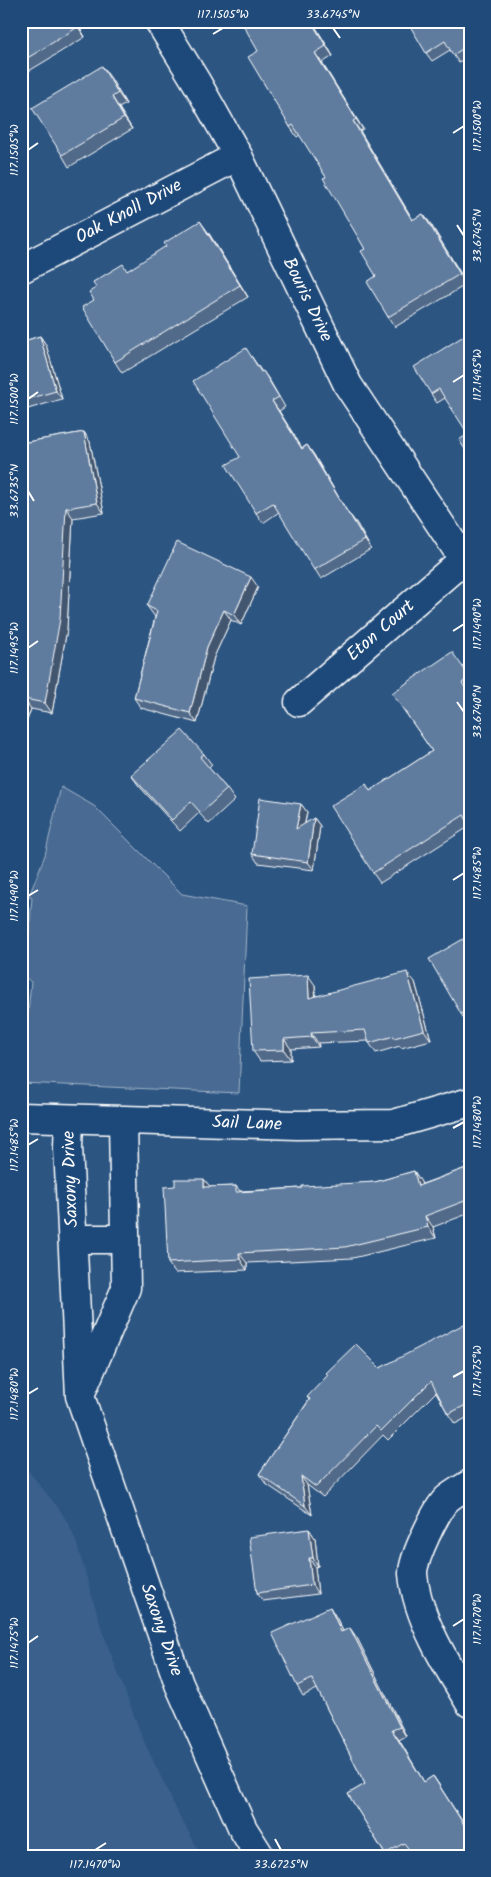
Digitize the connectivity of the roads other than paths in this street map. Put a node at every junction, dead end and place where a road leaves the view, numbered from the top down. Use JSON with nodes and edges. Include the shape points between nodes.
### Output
{"nodes":[{"id":1,"x":159,"y":21,"type":"edge"},
{"id":2,"x":238,"y":156,"type":"junction"},
{"id":3,"x":21,"y":269,"type":"edge"},
{"id":4,"x":467,"y":565,"type":"edge"},
{"id":5,"x":299,"y":702,"type":"dead end"},
{"id":6,"x":470,"y":1102,"type":"edge"},
{"id":7,"x":21,"y":1117,"type":"edge"},
{"id":8,"x":70,"y":1119,"type":"junction"},
{"id":9,"x":123,"y":1121,"type":"junction"},
{"id":10,"x":73,"y":1239,"type":"junction"},
{"id":11,"x":125,"y":1239,"type":"junction"},
{"id":12,"x":80,"y":1396,"type":"junction"},
{"id":13,"x":470,"y":1484,"type":"edge"},
{"id":14,"x":470,"y":1702,"type":"edge"},
{"id":15,"x":260,"y":1856,"type":"edge"}],
"edges":[{"from":1,"to":2,"type":"street","name":"Bouris Drive"},
{"from":2,"to":3,"type":"street","name":"Oak Knoll Drive"},
{"from":2,"to":4,"type":"street","name":"Bouris Drive","via":[[348,385]]},
{"from":4,"to":5,"type":"street","name":"Eton Court"},
{"from":6,"to":9,"type":"street","name":"Sail Lane","via":[[394,1124],[297,1126]]},
{"from":7,"to":8,"type":"street","name":"Sail Lane"},
{"from":8,"to":9,"type":"street","name":"Sail Lane"},
{"from":8,"to":10,"type":"street","name":"Saxony Drive","via":[[68,1147]]},
{"from":9,"to":11,"type":"street"},
{"from":10,"to":11,"type":"street","name":"Saxony Drive"},
{"from":10,"to":12,"type":"street","name":"Saxony Drive"},
{"from":11,"to":12,"type":"street","via":[[126,1288]]},
{"from":12,"to":15,"type":"street","name":"Saxony Drive","via":[[179,1684],[243,1829]]},
{"from":13,"to":14,"type":"street","via":[[446,1500],[422,1541],[413,1572],[422,1612],[445,1663]]}]}
